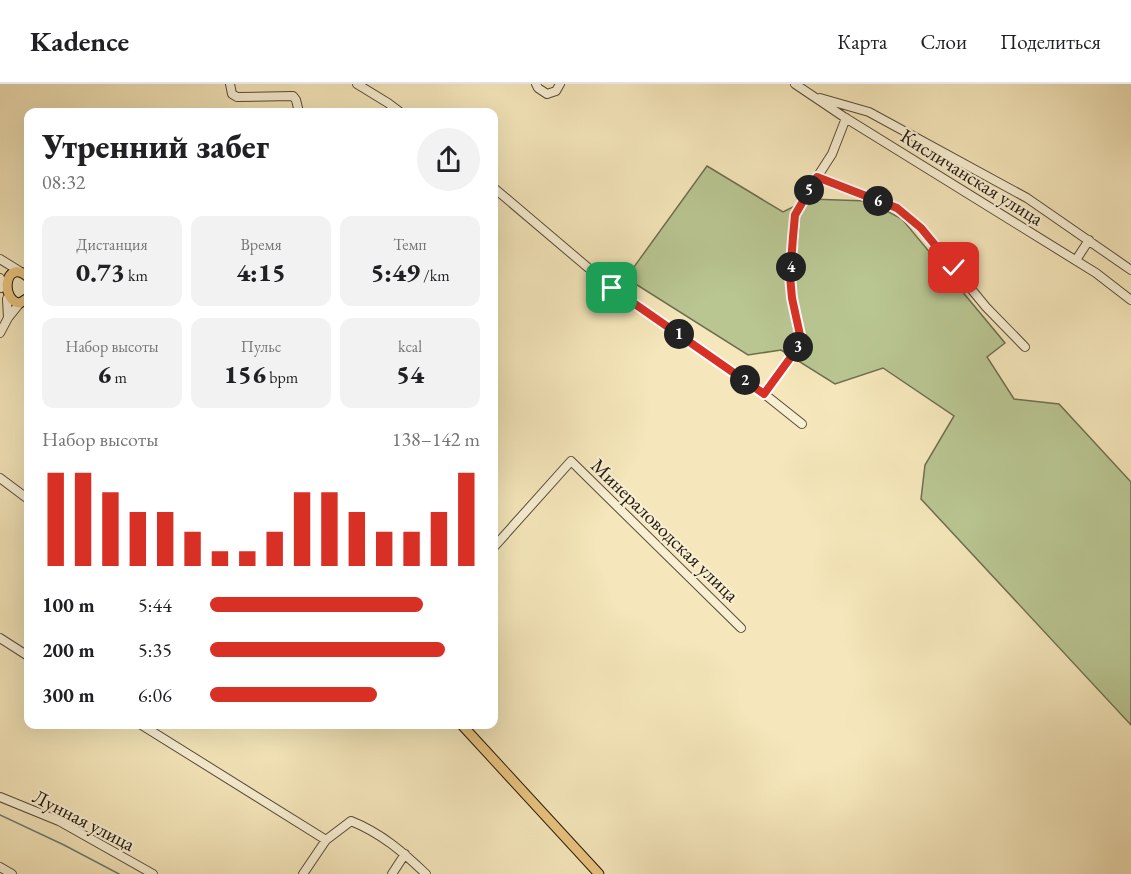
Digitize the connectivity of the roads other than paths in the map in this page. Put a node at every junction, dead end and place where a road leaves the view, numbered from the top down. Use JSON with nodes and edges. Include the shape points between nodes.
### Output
{"nodes":[{"id":1,"x":230,"y":84,"type":"edge"},
{"id":2,"x":357,"y":84,"type":"edge"},
{"id":3,"x":536,"y":84,"type":"edge"},
{"id":4,"x":560,"y":84,"type":"edge"},
{"id":5,"x":795,"y":84,"type":"edge"},
{"id":6,"x":812,"y":95,"type":"junction"},
{"id":7,"x":298,"y":108,"type":"edge"},
{"id":8,"x":395,"y":108,"type":"edge"},
{"id":9,"x":846,"y":118,"type":"junction"},
{"id":10,"x":817,"y":177,"type":"junction"},
{"id":11,"x":498,"y":191,"type":"edge"},
{"id":12,"x":1089,"y":240,"type":"junction"},
{"id":13,"x":0,"y":259,"type":"edge"},
{"id":14,"x":1076,"y":260,"type":"junction"},
{"id":15,"x":1131,"y":270,"type":"edge"},
{"id":16,"x":24,"y":273,"type":"edge"},
{"id":17,"x":24,"y":274,"type":"edge"},
{"id":18,"x":3,"y":276,"type":"edge"},
{"id":19,"x":3,"y":294,"type":"edge"},
{"id":20,"x":1131,"y":300,"type":"edge"},
{"id":21,"x":24,"y":303,"type":"edge"},
{"id":22,"x":24,"y":305,"type":"edge"},
{"id":23,"x":8,"y":318,"type":"junction"},
{"id":24,"x":0,"y":333,"type":"edge"},
{"id":25,"x":1025,"y":347,"type":"dead end"},
{"id":26,"x":764,"y":394,"type":"junction"},
{"id":27,"x":802,"y":424,"type":"dead end"},
{"id":28,"x":0,"y":477,"type":"edge"},
{"id":29,"x":24,"y":496,"type":"edge"},
{"id":30,"x":498,"y":543,"type":"edge"},
{"id":31,"x":741,"y":628,"type":"dead end"},
{"id":32,"x":0,"y":638,"type":"edge"},
{"id":33,"x":24,"y":653,"type":"edge"},
{"id":34,"x":148,"y":729,"type":"edge"},
{"id":35,"x":466,"y":729,"type":"edge"},
{"id":36,"x":471,"y":729,"type":"edge"},
{"id":37,"x":0,"y":797,"type":"edge"},
{"id":38,"x":326,"y":840,"type":"junction"},
{"id":39,"x":405,"y":854,"type":"junction"},
{"id":40,"x":0,"y":867,"type":"edge"},
{"id":41,"x":12,"y":874,"type":"edge"},
{"id":42,"x":153,"y":874,"type":"edge"},
{"id":43,"x":303,"y":874,"type":"edge"},
{"id":44,"x":392,"y":874,"type":"edge"},
{"id":45,"x":426,"y":874,"type":"edge"},
{"id":46,"x":599,"y":874,"type":"edge"},
{"id":47,"x":605,"y":874,"type":"edge"}],
"edges":[{"from":1,"to":7,"type":"street","via":[[231,94],[237,97],[292,96]]},
{"from":2,"to":8,"type":"street"},
{"from":3,"to":4,"type":"street","via":[[547,94],[556,91]]},
{"from":5,"to":6,"type":"street","name":"Кисличанская улица"},
{"from":6,"to":9,"type":"street","name":"Кисличанская улица"},
{"from":6,"to":12,"type":"street","via":[[869,112],[1027,198]]},
{"from":9,"to":10,"type":"street","via":[[832,154]]},
{"from":9,"to":14,"type":"street","name":"Кисличанская улица"},
{"from":10,"to":25,"type":"street","via":[[897,208],[921,228],[986,307]]},
{"from":10,"to":26,"type":"street","via":[[795,215],[790,276],[799,346]]},
{"from":11,"to":26,"type":"street","via":[[612,288]]},
{"from":12,"to":14,"type":"street"},
{"from":12,"to":15,"type":"street"},
{"from":13,"to":16,"type":"street"},
{"from":14,"to":20,"type":"street","name":"Кисличанская улица"},
{"from":17,"to":18,"type":"main road"},
{"from":18,"to":19,"type":"main road"},
{"from":19,"to":21,"type":"main road","via":[[14,302]]},
{"from":19,"to":23,"type":"street"},
{"from":22,"to":23,"type":"street"},
{"from":23,"to":24,"type":"street"},
{"from":26,"to":27,"type":"street"},
{"from":28,"to":29,"type":"street"},
{"from":30,"to":31,"type":"street","name":"Минераловодская улица","via":[[571,461]]},
{"from":32,"to":33,"type":"street"},
{"from":34,"to":38,"type":"street"},
{"from":35,"to":46,"type":"main road"},
{"from":36,"to":47,"type":"main road"},
{"from":37,"to":42,"type":"street","name":"Лунная улица","via":[[59,821]]},
{"from":38,"to":39,"type":"street","via":[[351,821],[369,828]]},
{"from":38,"to":43,"type":"street"},
{"from":39,"to":44,"type":"street"},
{"from":39,"to":45,"type":"street"},
{"from":40,"to":41,"type":"street"}]}
